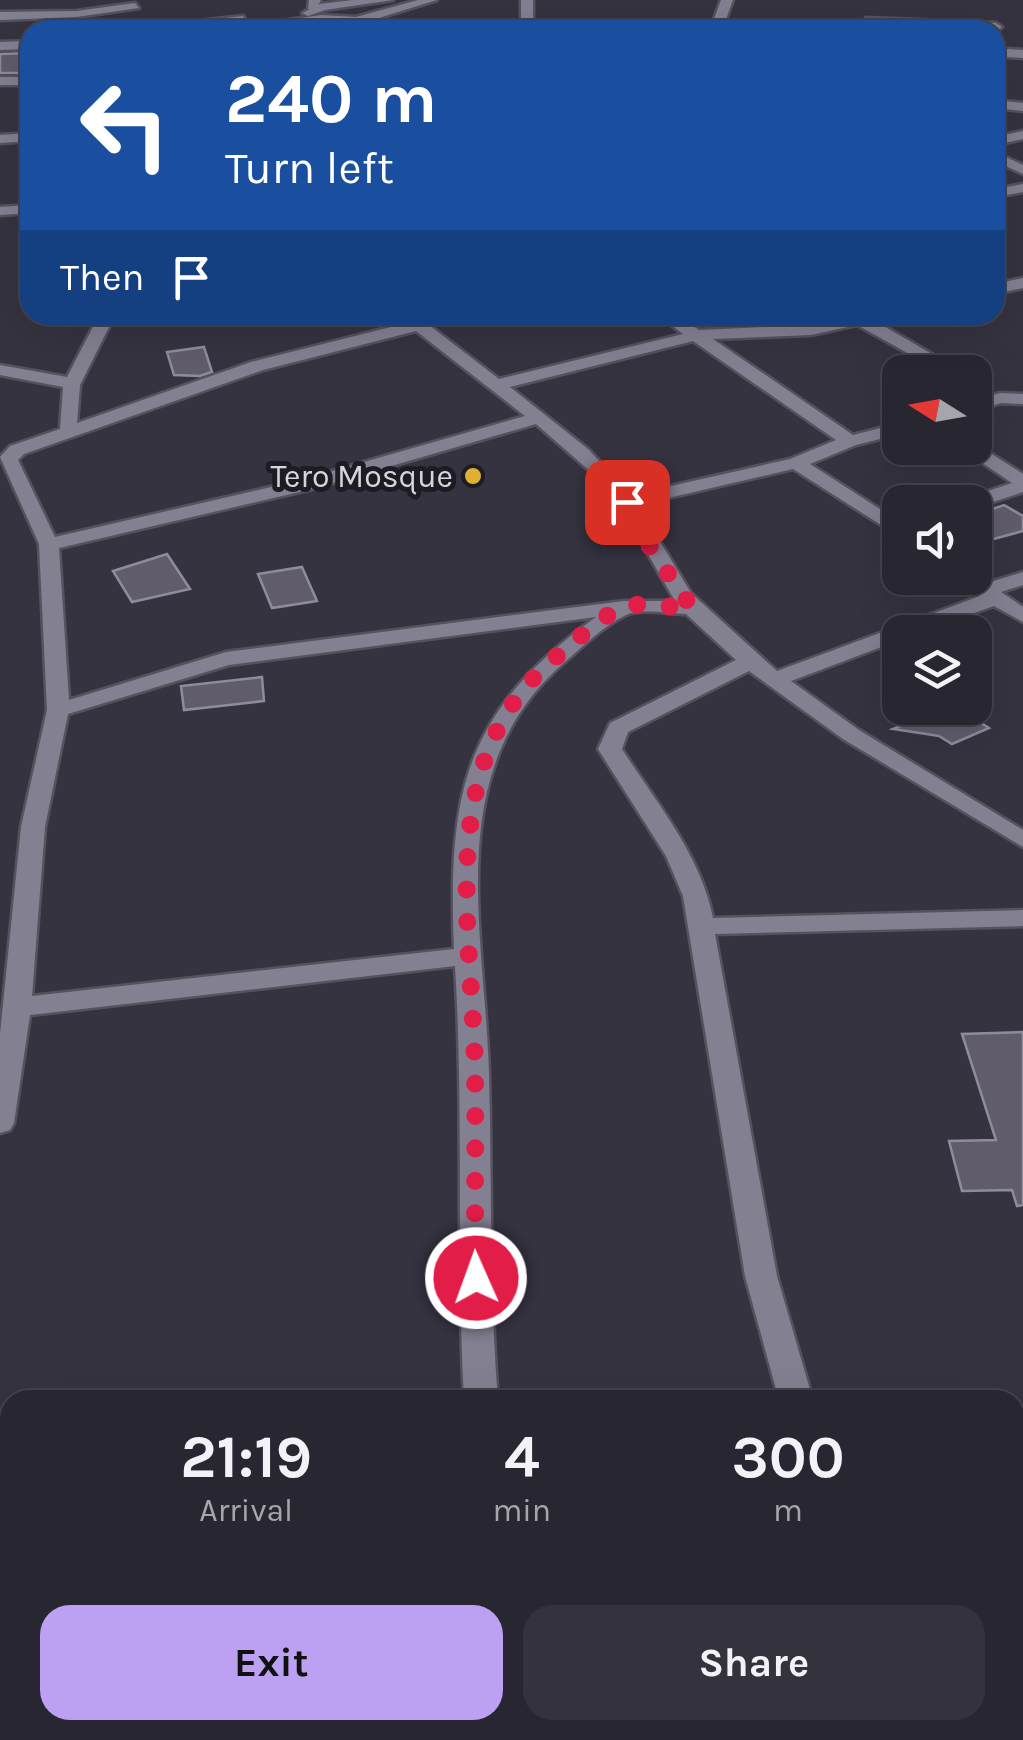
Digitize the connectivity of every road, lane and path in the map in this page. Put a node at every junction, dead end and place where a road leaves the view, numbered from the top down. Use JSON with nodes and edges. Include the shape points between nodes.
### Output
{"nodes":[{"id":1,"x":431,"y":0,"type":"edge"},
{"id":2,"x":311,"y":6,"type":"edge"},
{"id":3,"x":373,"y":6,"type":"edge"},
{"id":4,"x":136,"y":8,"type":"edge"},
{"id":5,"x":0,"y":16,"type":"edge"},
{"id":6,"x":219,"y":20,"type":"edge"},
{"id":7,"x":340,"y":20,"type":"edge"},
{"id":8,"x":103,"y":325,"type":"edge"},
{"id":9,"x":396,"y":325,"type":"edge"},
{"id":10,"x":419,"y":325,"type":"edge"},
{"id":11,"x":682,"y":325,"type":"edge"},
{"id":12,"x":832,"y":325,"type":"edge"},
{"id":13,"x":869,"y":325,"type":"edge"},
{"id":14,"x":698,"y":335,"type":"junction"},
{"id":15,"x":923,"y":355,"type":"edge"},
{"id":16,"x":0,"y":370,"type":"edge"},
{"id":17,"x":71,"y":383,"type":"junction"},
{"id":18,"x":496,"y":385,"type":"junction"},
{"id":19,"x":992,"y":394,"type":"edge"},
{"id":20,"x":1000,"y":398,"type":"junction"},
{"id":21,"x":1023,"y":398,"type":"edge"},
{"id":22,"x":992,"y":401,"type":"edge"},
{"id":23,"x":542,"y":417,"type":"junction"},
{"id":24,"x":70,"y":432,"type":"junction"},
{"id":25,"x":882,"y":433,"type":"edge"},
{"id":26,"x":850,"y":441,"type":"junction"},
{"id":27,"x":796,"y":463,"type":"junction"},
{"id":28,"x":992,"y":463,"type":"edge"},
{"id":29,"x":1023,"y":484,"type":"edge"},
{"id":30,"x":992,"y":495,"type":"edge"},
{"id":31,"x":627,"y":502,"type":"junction"},
{"id":32,"x":882,"y":518,"type":"edge"},
{"id":33,"x":49,"y":544,"type":"junction"},
{"id":34,"x":1023,"y":578,"type":"edge"},
{"id":35,"x":992,"y":593,"type":"edge"},
{"id":36,"x":988,"y":595,"type":"edge"},
{"id":37,"x":992,"y":595,"type":"edge"},
{"id":38,"x":624,"y":607,"type":"junction"},
{"id":39,"x":692,"y":608,"type":"junction"},
{"id":40,"x":942,"y":615,"type":"edge"},
{"id":41,"x":1023,"y":616,"type":"edge"},
{"id":42,"x":882,"y":640,"type":"edge"},
{"id":43,"x":753,"y":660,"type":"junction"},
{"id":44,"x":777,"y":679,"type":"junction"},
{"id":45,"x":58,"y":710,"type":"junction"},
{"id":46,"x":1023,"y":840,"type":"edge"},
{"id":47,"x":1023,"y":918,"type":"edge"},
{"id":48,"x":703,"y":926,"type":"junction"},
{"id":49,"x":468,"y":956,"type":"junction"},
{"id":50,"x":18,"y":1007,"type":"junction"},
{"id":51,"x":0,"y":1123,"type":"edge"},
{"id":52,"x":481,"y":1390,"type":"edge"},
{"id":53,"x":793,"y":1390,"type":"edge"}],
"edges":[{"from":1,"to":3,"type":"street"},
{"from":2,"to":3,"type":"street","via":[[336,0]]},
{"from":2,"to":6,"type":"street"},
{"from":3,"to":7,"type":"street"},
{"from":4,"to":5,"type":"street"},
{"from":8,"to":17,"type":"street"},
{"from":9,"to":24,"type":"street"},
{"from":10,"to":18,"type":"street"},
{"from":11,"to":14,"type":"street"},
{"from":12,"to":14,"type":"street","via":[[781,334]]},
{"from":13,"to":15,"type":"street"},
{"from":14,"to":18,"type":"street"},
{"from":14,"to":26,"type":"street"},
{"from":16,"to":17,"type":"street"},
{"from":17,"to":24,"type":"street","via":[[64,412]]},
{"from":18,"to":23,"type":"street"},
{"from":19,"to":20,"type":"street"},
{"from":20,"to":21,"type":"street"},
{"from":20,"to":22,"type":"street"},
{"from":23,"to":31,"type":"street"},
{"from":23,"to":33,"type":"street","via":[[306,484]]},
{"from":24,"to":33,"type":"street","via":[[8,459]]},
{"from":25,"to":26,"type":"street"},
{"from":26,"to":27,"type":"street"},
{"from":27,"to":31,"type":"street"},
{"from":27,"to":32,"type":"street"},
{"from":28,"to":29,"type":"street"},
{"from":29,"to":30,"type":"street"},
{"from":31,"to":39,"type":"street"},
{"from":33,"to":45,"type":"street"},
{"from":34,"to":35,"type":"street"},
{"from":36,"to":40,"type":"street"},
{"from":37,"to":41,"type":"street"},
{"from":38,"to":39,"type":"street"},
{"from":38,"to":45,"type":"street","via":[[226,659]]},
{"from":38,"to":49,"type":"street","via":[[515,695],[485,754],[471,814]]},
{"from":39,"to":43,"type":"street"},
{"from":42,"to":44,"type":"street"},
{"from":43,"to":44,"type":"street"},
{"from":43,"to":48,"type":"street","via":[[618,728],[611,740],[614,758],[678,856]]},
{"from":44,"to":46,"type":"street"},
{"from":45,"to":50,"type":"street","via":[[33,827]]},
{"from":47,"to":48,"type":"street"},
{"from":48,"to":53,"type":"street","via":[[761,1276]]},
{"from":49,"to":50,"type":"street"},
{"from":49,"to":52,"type":"street"},
{"from":50,"to":51,"type":"street"}]}
